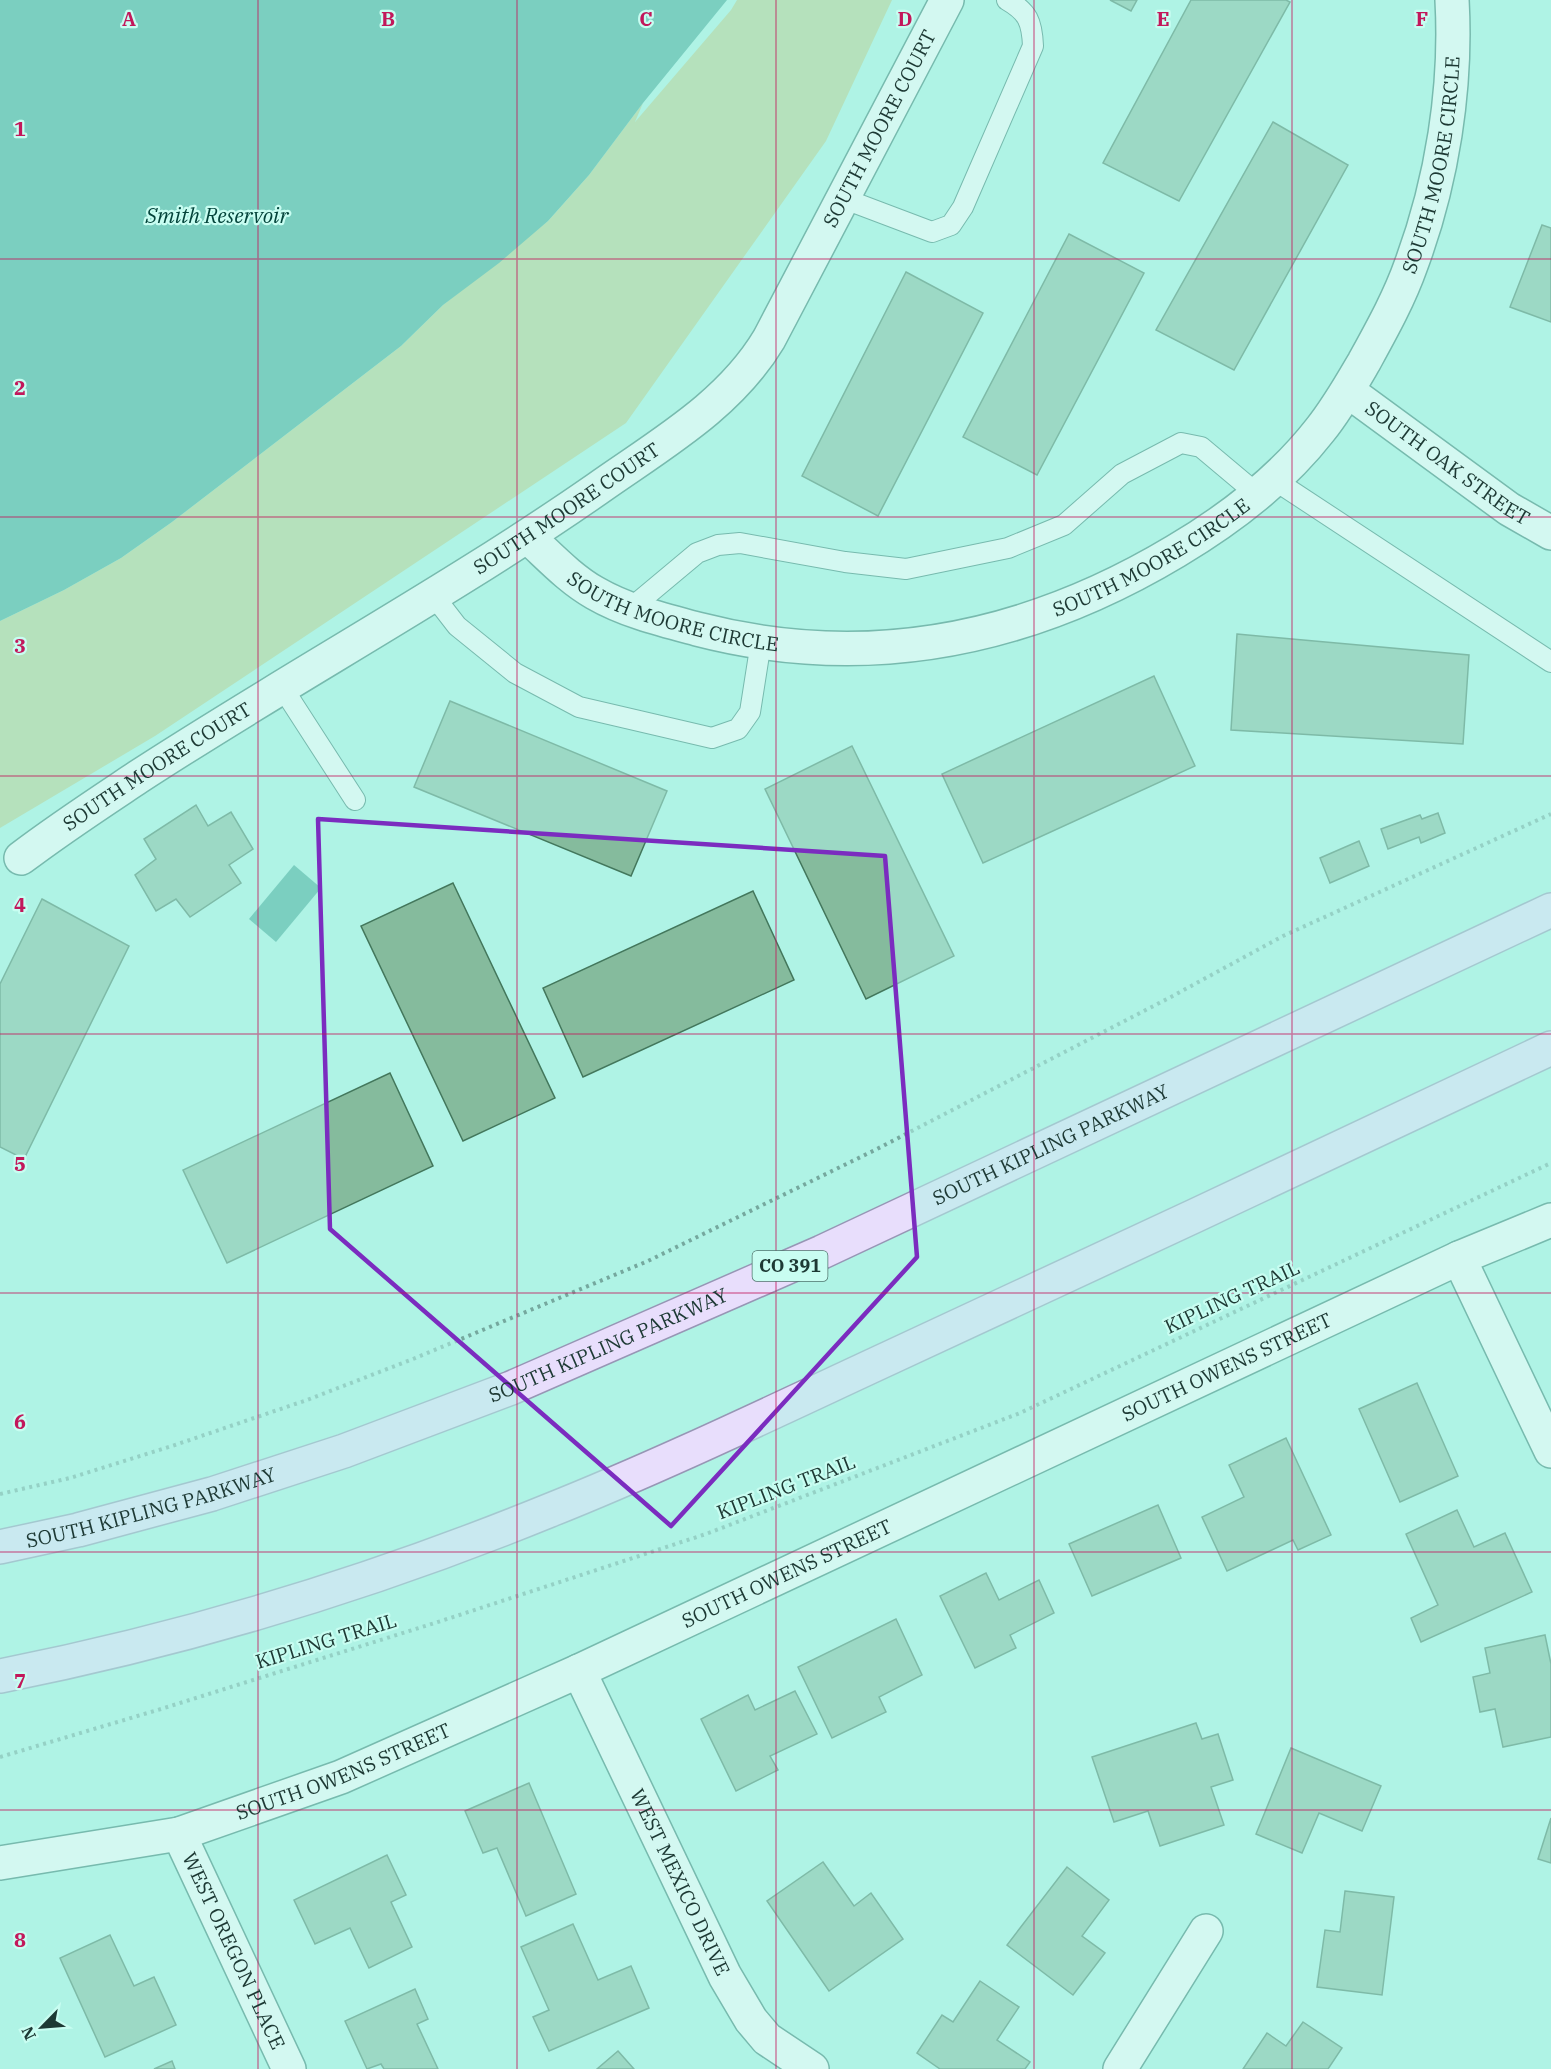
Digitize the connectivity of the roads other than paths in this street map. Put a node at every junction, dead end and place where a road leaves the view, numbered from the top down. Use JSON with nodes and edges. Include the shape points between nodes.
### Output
{"nodes":[{"id":1,"x":947,"y":0,"type":"edge"},
{"id":2,"x":1007,"y":0,"type":"edge"},
{"id":3,"x":1452,"y":0,"type":"edge"},
{"id":4,"x":842,"y":198,"type":"junction"},
{"id":5,"x":1348,"y":391,"type":"junction"},
{"id":6,"x":1265,"y":486,"type":"junction"},
{"id":7,"x":1551,"y":533,"type":"edge"},
{"id":8,"x":528,"y":537,"type":"junction"},
{"id":9,"x":433,"y":595,"type":"junction"},
{"id":10,"x":630,"y":609,"type":"junction"},
{"id":11,"x":761,"y":642,"type":"junction"},
{"id":12,"x":1551,"y":662,"type":"edge"},
{"id":13,"x":282,"y":687,"type":"junction"},
{"id":14,"x":355,"y":800,"type":"dead end"},
{"id":15,"x":21,"y":858,"type":"dead end"},
{"id":16,"x":1551,"y":910,"type":"edge"},
{"id":17,"x":1551,"y":1048,"type":"edge"},
{"id":18,"x":1551,"y":1220,"type":"edge"},
{"id":19,"x":1459,"y":1258,"type":"junction"},
{"id":20,"x":1551,"y":1451,"type":"edge"},
{"id":21,"x":0,"y":1547,"type":"edge"},
{"id":22,"x":579,"y":1671,"type":"junction"},
{"id":23,"x":0,"y":1676,"type":"edge"},
{"id":24,"x":179,"y":1833,"type":"junction"},
{"id":25,"x":0,"y":1863,"type":"edge"},
{"id":26,"x":1206,"y":1931,"type":"dead end"},
{"id":27,"x":289,"y":2069,"type":"edge"},
{"id":28,"x":812,"y":2069,"type":"edge"},
{"id":29,"x":1120,"y":2069,"type":"edge"}],
"edges":[{"from":1,"to":4,"type":"street","name":"SOUTH MOORE COURT"},
{"from":2,"to":4,"type":"lane","via":[[1021,8],[1032,26],[1033,46],[963,207],[951,225],[932,232]]},
{"from":3,"to":5,"type":"street","name":"SOUTH MOORE CIRCLE","via":[[1454,28],[1447,116],[1424,227],[1396,301]]},
{"from":4,"to":8,"type":"street","name":"SOUTH MOORE COURT","via":[[757,360],[719,401],[687,426]]},
{"from":5,"to":6,"type":"street","name":"SOUTH MOORE CIRCLE","via":[[1319,431]]},
{"from":5,"to":7,"type":"street","name":"SOUTH OAK STREET","via":[[1509,509]]},
{"from":6,"to":10,"type":"lane","via":[[1201,447],[1181,443],[1122,474],[1064,525],[1008,548],[906,569],[740,543],[718,545],[697,553]]},
{"from":6,"to":11,"type":"street","name":"SOUTH MOORE CIRCLE","via":[[1218,525],[1148,568],[1063,608],[1023,621],[939,642],[894,647],[812,647]]},
{"from":6,"to":12,"type":"lane"},
{"from":8,"to":9,"type":"street","name":"SOUTH MOORE COURT"},
{"from":8,"to":10,"type":"street","name":"SOUTH MOORE CIRCLE","via":[[575,579]]},
{"from":9,"to":11,"type":"lane","via":[[457,626],[515,673],[579,707],[712,738],[738,729],[750,712]]},
{"from":9,"to":13,"type":"street","name":"SOUTH MOORE COURT"},
{"from":10,"to":11,"type":"street","name":"SOUTH MOORE CIRCLE"},
{"from":13,"to":14,"type":"lane"},
{"from":13,"to":15,"type":"street","name":"SOUTH MOORE COURT"},
{"from":16,"to":21,"type":"main road","name":"SOUTH KIPLING PARKWAY","number":"CO 391","via":[[822,1252],[511,1388],[344,1451],[212,1494]]},
{"from":17,"to":23,"type":"main road","via":[[992,1311],[549,1511],[396,1568],[253,1615],[126,1649]]},
{"from":18,"to":19,"type":"street","name":"SOUTH OWENS STREET"},
{"from":19,"to":20,"type":"street"},
{"from":19,"to":22,"type":"street","name":"SOUTH OWENS STREET"},
{"from":22,"to":24,"type":"street","name":"SOUTH OWENS STREET","via":[[341,1777]]},
{"from":22,"to":28,"type":"street","name":"WEST MEXICO DRIVE","via":[[725,1976],[750,2020],[767,2039]]},
{"from":24,"to":25,"type":"street","name":"SOUTH OWENS STREET"},
{"from":24,"to":27,"type":"street","name":"WEST OREGON PLACE"},
{"from":26,"to":29,"type":"street"}]}
